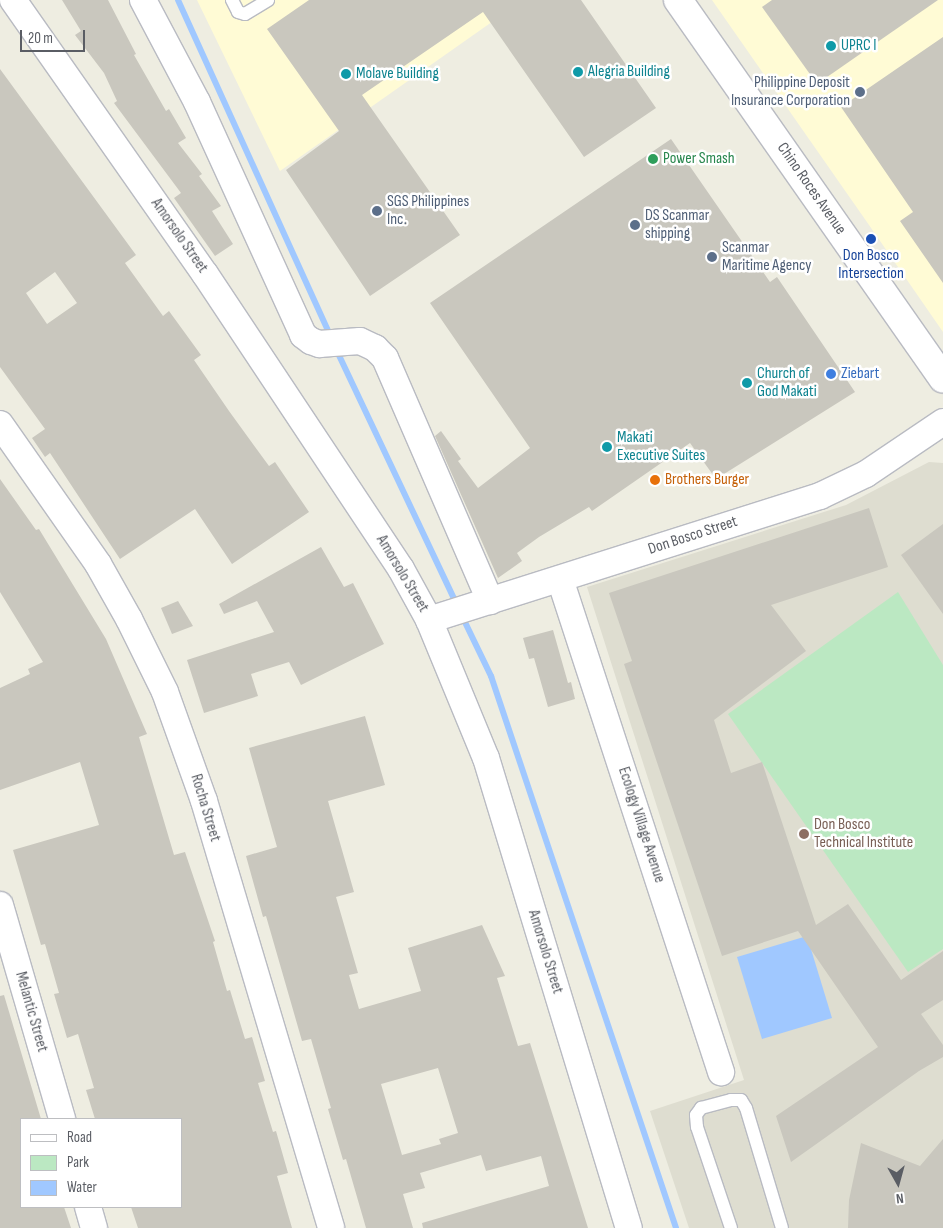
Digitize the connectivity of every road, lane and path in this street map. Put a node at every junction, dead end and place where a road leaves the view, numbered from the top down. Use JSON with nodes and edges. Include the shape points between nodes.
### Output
{"nodes":[{"id":1,"x":13,"y":0,"type":"edge"},
{"id":2,"x":143,"y":0,"type":"edge"},
{"id":3,"x":232,"y":0,"type":"edge"},
{"id":4,"x":268,"y":0,"type":"edge"},
{"id":5,"x":678,"y":0,"type":"edge"},
{"id":6,"x":943,"y":378,"type":"edge"},
{"id":7,"x":943,"y":422,"type":"edge"},
{"id":8,"x":0,"y":424,"type":"edge"},
{"id":9,"x":560,"y":579,"type":"junction"},
{"id":10,"x":490,"y":601,"type":"junction"},
{"id":11,"x":429,"y":620,"type":"junction"},
{"id":12,"x":0,"y":905,"type":"edge"},
{"id":13,"x":721,"y":1072,"type":"dead end"},
{"id":14,"x":62,"y":1118,"type":"edge"},
{"id":15,"x":88,"y":1208,"type":"edge"},
{"id":16,"x":94,"y":1228,"type":"edge"},
{"id":17,"x":331,"y":1228,"type":"edge"},
{"id":18,"x":629,"y":1228,"type":"edge"},
{"id":19,"x":732,"y":1228,"type":"edge"},
{"id":20,"x":782,"y":1228,"type":"edge"}],
"edges":[{"from":1,"to":11,"type":"street","name":"Amorsolo Street","via":[[205,274],[402,569]]},
{"from":2,"to":10,"type":"street","via":[[197,102],[303,335],[310,342],[319,344],[360,341],[375,348],[385,358]]},
{"from":3,"to":4,"type":"lane","via":[[238,12],[245,14]]},
{"from":5,"to":6,"type":"main road","name":"Chino Roces Avenue"},
{"from":7,"to":9,"type":"street","name":"Don Bosco Street","via":[[866,474],[820,496]]},
{"from":8,"to":17,"type":"street","name":"Rocha Street","via":[[98,564],[165,692],[204,801]]},
{"from":9,"to":10,"type":"street","name":"Don Bosco Street"},
{"from":9,"to":13,"type":"street","name":"Ecology Village Avenue"},
{"from":10,"to":11,"type":"street","name":"Don Bosco Street"},
{"from":11,"to":18,"type":"street","name":"Amorsolo Street","via":[[486,758]]},
{"from":12,"to":14,"type":"street","name":"Melantic Street"},
{"from":15,"to":16,"type":"street"},
{"from":19,"to":20,"type":"lane","via":[[697,1127],[696,1115],[701,1108],[731,1100],[741,1100],[746,1108]]}]}
